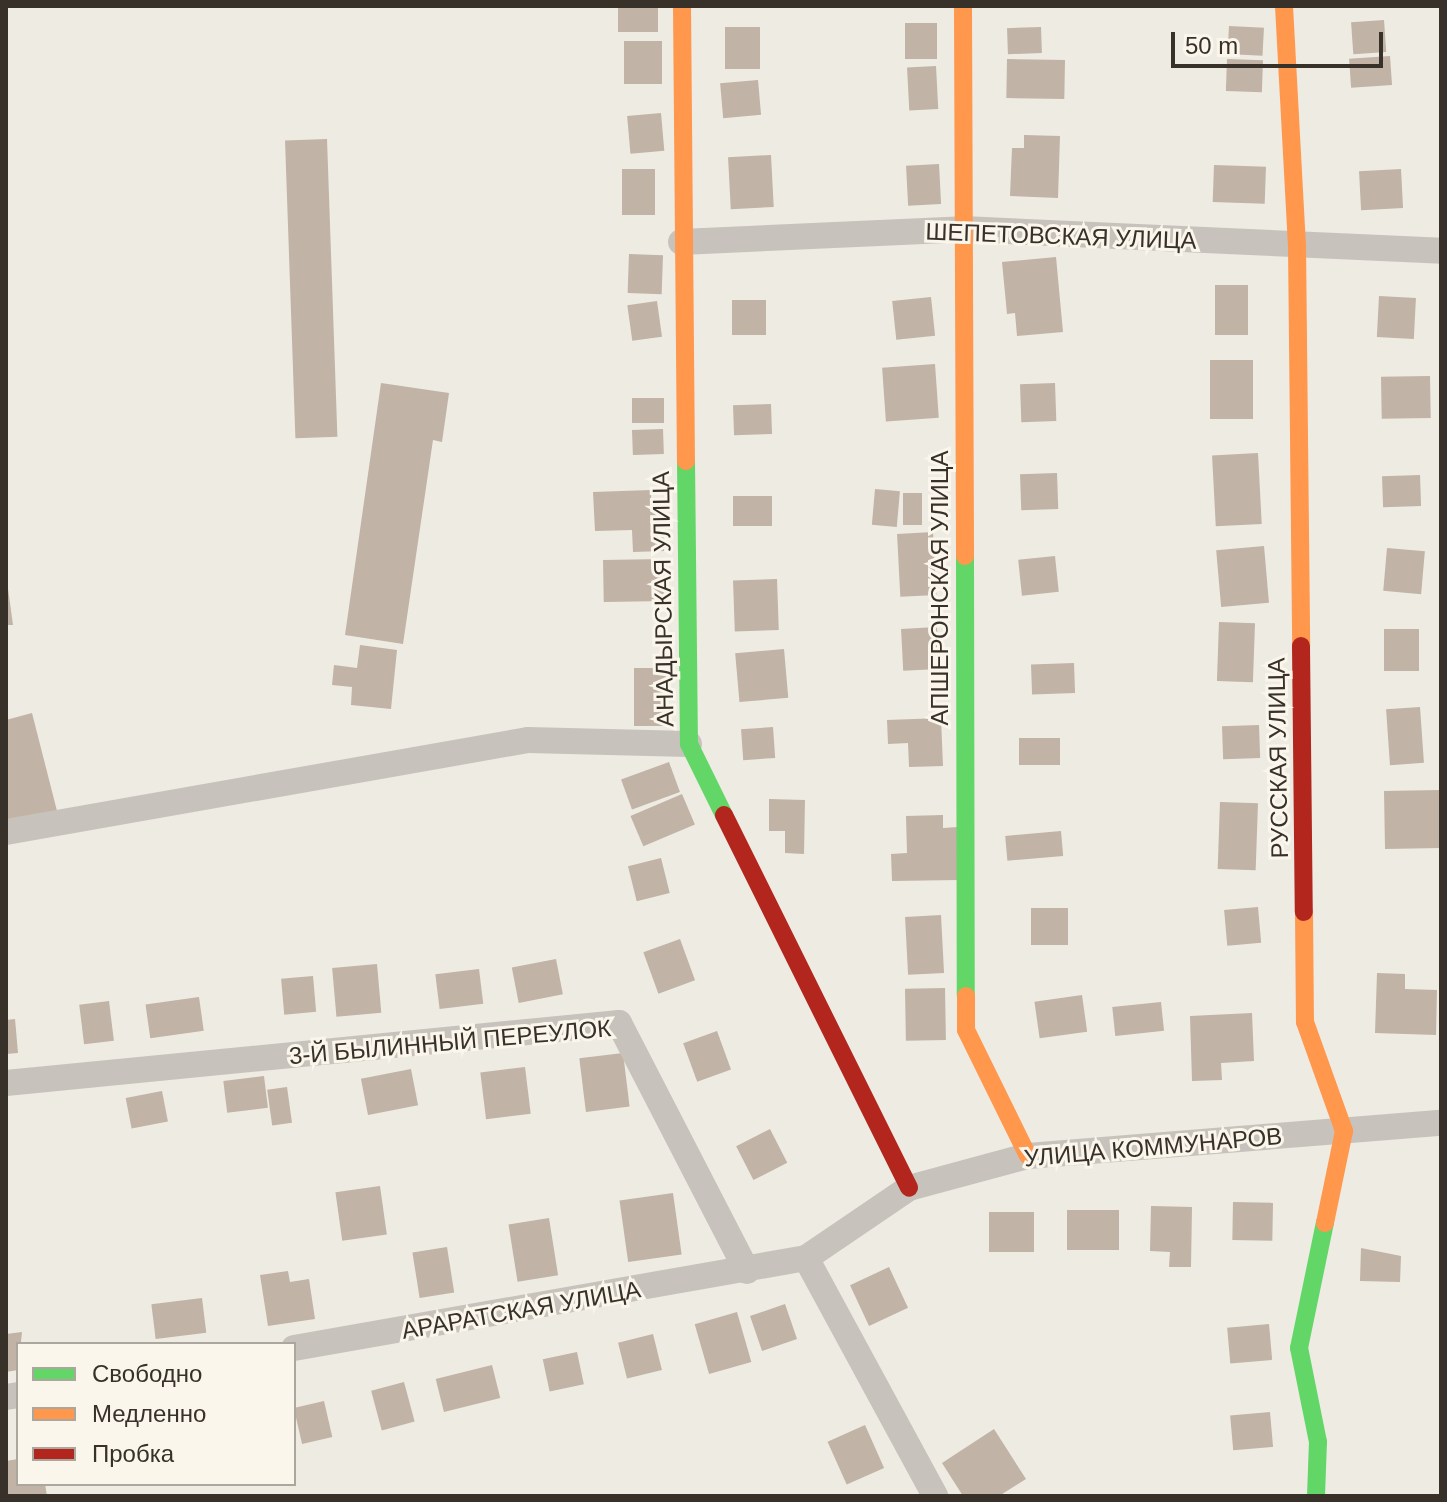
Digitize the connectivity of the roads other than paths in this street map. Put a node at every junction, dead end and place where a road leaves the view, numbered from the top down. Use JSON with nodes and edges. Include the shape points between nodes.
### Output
{"nodes":[{"id":1,"x":682,"y":6,"type":"edge"},
{"id":2,"x":963,"y":6,"type":"edge"},
{"id":3,"x":1284,"y":6,"type":"edge"},
{"id":4,"x":963,"y":229,"type":"junction"},
{"id":5,"x":681,"y":242,"type":"junction"},
{"id":6,"x":1297,"y":245,"type":"junction"},
{"id":7,"x":1441,"y":251,"type":"edge"},
{"id":8,"x":689,"y":744,"type":"junction"},
{"id":9,"x":6,"y":832,"type":"edge"},
{"id":10,"x":6,"y":1083,"type":"edge"},
{"id":11,"x":1441,"y":1123,"type":"edge"},
{"id":12,"x":1344,"y":1131,"type":"junction"},
{"id":13,"x":1028,"y":1156,"type":"junction"},
{"id":14,"x":909,"y":1188,"type":"junction"},
{"id":15,"x":806,"y":1258,"type":"junction"},
{"id":16,"x":747,"y":1271,"type":"junction"},
{"id":17,"x":296,"y":1348,"type":"edge"},
{"id":18,"x":935,"y":1496,"type":"edge"},
{"id":19,"x":1316,"y":1496,"type":"edge"}],
"edges":[{"from":1,"to":5,"type":"street","name":"АНАДЫРСКАЯ УЛИЦА"},
{"from":2,"to":4,"type":"street","name":"АПШЕРОНСКАЯ УЛИЦА"},
{"from":3,"to":6,"type":"street","name":"РУССКАЯ УЛИЦА"},
{"from":4,"to":5,"type":"street","name":"ШЕПЕТОВСКАЯ УЛИЦА"},
{"from":4,"to":6,"type":"street","name":"ШЕПЕТОВСКАЯ УЛИЦА"},
{"from":4,"to":13,"type":"street","name":"АПШЕРОНСКАЯ УЛИЦА","via":[[966,1030]]},
{"from":5,"to":8,"type":"street","name":"АНАДЫРСКАЯ УЛИЦА"},
{"from":6,"to":7,"type":"street","name":"ШЕПЕТОВСКАЯ УЛИЦА"},
{"from":6,"to":12,"type":"street","name":"РУССКАЯ УЛИЦА","via":[[1305,1022]]},
{"from":8,"to":9,"type":"street","via":[[528,740]]},
{"from":8,"to":14,"type":"street","name":"АНАДЫРСКАЯ УЛИЦА"},
{"from":10,"to":16,"type":"street","name":"3-Й БЫЛИННЫЙ ПЕРЕУЛОК","via":[[619,1023]]},
{"from":11,"to":12,"type":"street","name":"УЛИЦА КОММУНАРОВ"},
{"from":12,"to":13,"type":"street","name":"УЛИЦА КОММУНАРОВ"},
{"from":12,"to":19,"type":"street","via":[[1299,1348],[1318,1442]]},
{"from":13,"to":14,"type":"street","name":"УЛИЦА КОММУНАРОВ"},
{"from":14,"to":15,"type":"street","name":"УЛИЦА КОММУНАРОВ"},
{"from":15,"to":16,"type":"street","name":"УЛИЦА КОММУНАРОВ"},
{"from":15,"to":18,"type":"street"},
{"from":16,"to":17,"type":"street","name":"АРАРАТСКАЯ УЛИЦА"}]}
